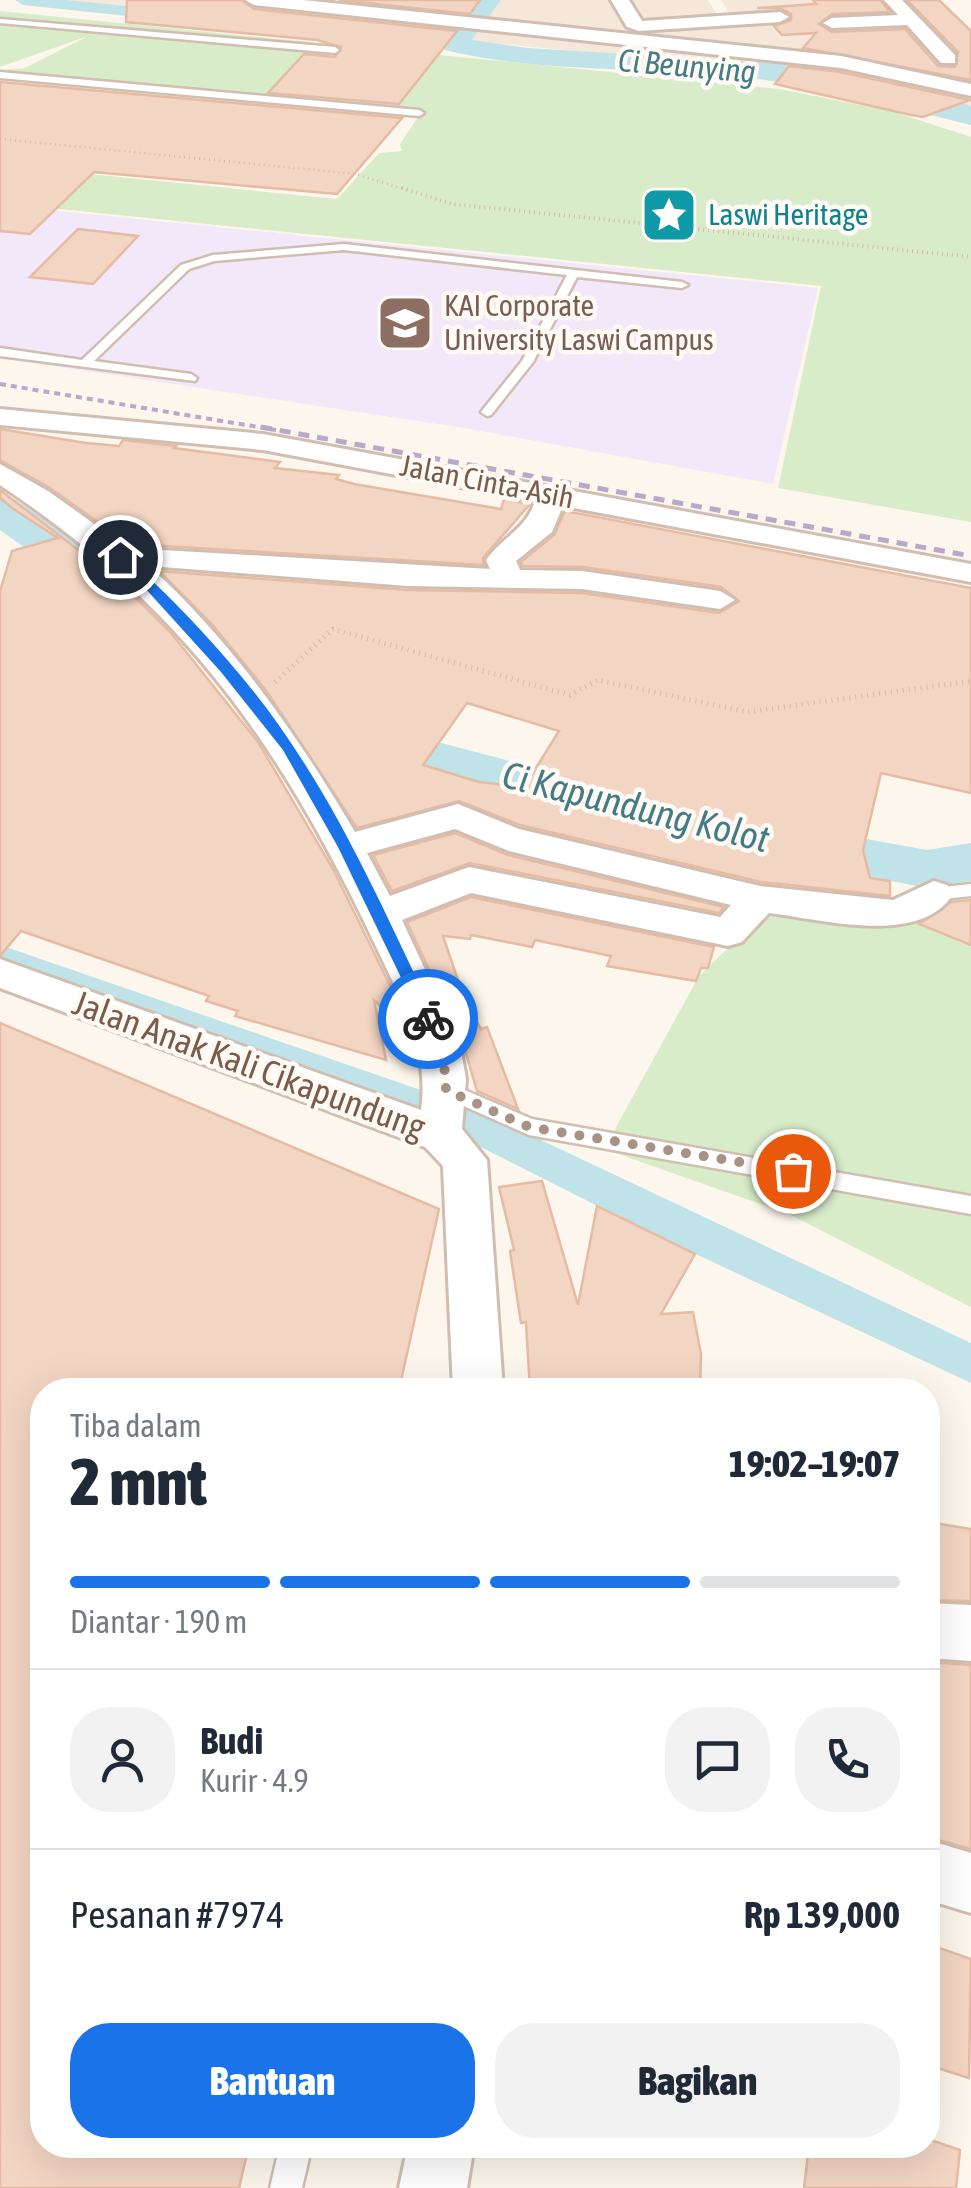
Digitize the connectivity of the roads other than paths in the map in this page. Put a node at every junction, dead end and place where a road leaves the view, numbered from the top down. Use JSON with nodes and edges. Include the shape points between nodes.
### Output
{"nodes":[{"id":1,"x":254,"y":0,"type":"edge"},
{"id":2,"x":714,"y":0,"type":"edge"},
{"id":3,"x":893,"y":0,"type":"edge"},
{"id":4,"x":330,"y":2,"type":"edge"},
{"id":5,"x":459,"y":10,"type":"edge"},
{"id":6,"x":614,"y":12,"type":"edge"},
{"id":7,"x":576,"y":14,"type":"dead end"},
{"id":8,"x":780,"y":17,"type":"dead end"},
{"id":9,"x":727,"y":18,"type":"junction"},
{"id":10,"x":912,"y":20,"type":"junction"},
{"id":11,"x":1,"y":22,"type":"edge"},
{"id":12,"x":832,"y":23,"type":"dead end"},
{"id":13,"x":907,"y":49,"type":"dead end"},
{"id":14,"x":335,"y":50,"type":"dead end"},
{"id":15,"x":0,"y":75,"type":"edge"},
{"id":16,"x":971,"y":90,"type":"edge"},
{"id":17,"x":419,"y":113,"type":"dead end"},
{"id":18,"x":574,"y":272,"type":"junction"},
{"id":19,"x":682,"y":285,"type":"dead end"},
{"id":20,"x":0,"y":352,"type":"edge"},
{"id":21,"x":84,"y":364,"type":"junction"},
{"id":22,"x":190,"y":378,"type":"dead end"},
{"id":23,"x":487,"y":412,"type":"dead end"},
{"id":24,"x":0,"y":417,"type":"edge"},
{"id":25,"x":0,"y":472,"type":"edge"},
{"id":26,"x":552,"y":494,"type":"junction"},
{"id":27,"x":120,"y":557,"type":"junction"},
{"id":28,"x":971,"y":573,"type":"edge"},
{"id":29,"x":508,"y":577,"type":"junction"},
{"id":30,"x":720,"y":600,"type":"dead end"},
{"id":31,"x":345,"y":847,"type":"junction"},
{"id":32,"x":942,"y":897,"type":"edge"},
{"id":33,"x":760,"y":899,"type":"junction"},
{"id":34,"x":380,"y":914,"type":"junction"},
{"id":35,"x":0,"y":973,"type":"edge"},
{"id":36,"x":442,"y":1112,"type":"junction"},
{"id":37,"x":971,"y":1205,"type":"edge"},
{"id":38,"x":477,"y":1378,"type":"edge"},
{"id":39,"x":940,"y":1631,"type":"edge"},
{"id":40,"x":971,"y":1632,"type":"edge"},
{"id":41,"x":940,"y":1874,"type":"edge"},
{"id":42,"x":971,"y":1883,"type":"edge"},
{"id":43,"x":293,"y":2158,"type":"edge"},
{"id":44,"x":439,"y":2158,"type":"edge"},
{"id":45,"x":286,"y":2188,"type":"edge"},
{"id":46,"x":433,"y":2188,"type":"edge"}],
"edges":[{"from":1,"to":4,"type":"street"},
{"from":2,"to":9,"type":"street"},
{"from":3,"to":10,"type":"street"},
{"from":4,"to":5,"type":"street"},
{"from":5,"to":16,"type":"street","via":[[484,27],[824,60]]},
{"from":6,"to":7,"type":"street"},
{"from":6,"to":9,"type":"street","via":[[644,26]]},
{"from":8,"to":9,"type":"street"},
{"from":10,"to":12,"type":"street"},
{"from":10,"to":13,"type":"street","via":[[943,53]]},
{"from":11,"to":14,"type":"lane"},
{"from":15,"to":17,"type":"lane"},
{"from":18,"to":19,"type":"lane"},
{"from":18,"to":21,"type":"lane","via":[[332,247],[207,258],[185,266]]},
{"from":18,"to":23,"type":"lane","via":[[527,362]]},
{"from":20,"to":21,"type":"lane"},
{"from":21,"to":22,"type":"lane"},
{"from":24,"to":26,"type":"street","name":"Jalan Cinta-Asih","via":[[263,442]]},
{"from":25,"to":27,"type":"street"},
{"from":26,"to":28,"type":"street","name":"Jalan Cinta-Asih"},
{"from":26,"to":29,"type":"street","via":[[542,526],[502,560]]},
{"from":27,"to":29,"type":"street","via":[[408,577]]},
{"from":27,"to":31,"type":"street","via":[[254,702]]},
{"from":29,"to":30,"type":"street"},
{"from":31,"to":33,"type":"street","via":[[461,816],[509,839]]},
{"from":31,"to":34,"type":"street"},
{"from":32,"to":33,"type":"street","via":[[898,914]]},
{"from":33,"to":34,"type":"street","via":[[728,932],[474,881]]},
{"from":34,"to":36,"type":"street","via":[[444,1061]]},
{"from":35,"to":36,"type":"street","name":"Jalan Anak Kali Cikapundung"},
{"from":36,"to":37,"type":"lane"},
{"from":36,"to":38,"type":"street","name":"Jalan Anak Kali Cikapundung","via":[[462,1152]]},
{"from":39,"to":40,"type":"street"},
{"from":41,"to":42,"type":"street"},
{"from":43,"to":45,"type":"lane"},
{"from":44,"to":46,"type":"street"}]}
